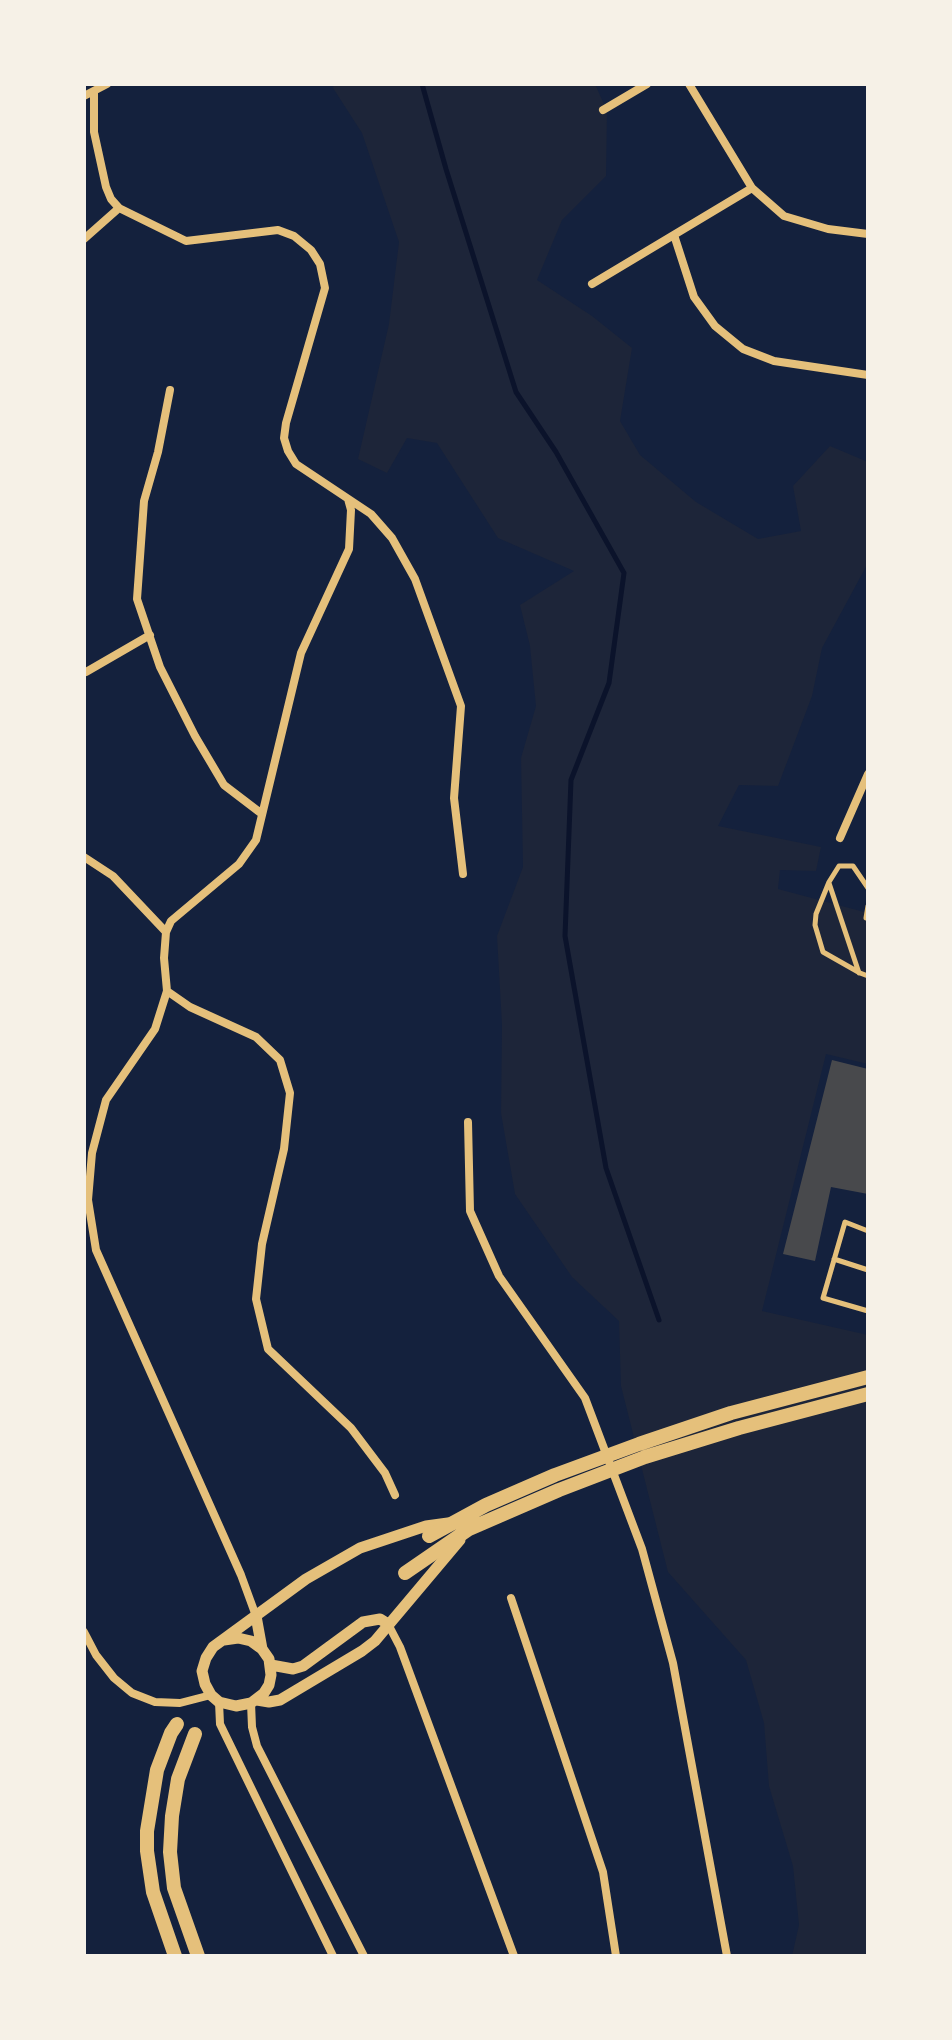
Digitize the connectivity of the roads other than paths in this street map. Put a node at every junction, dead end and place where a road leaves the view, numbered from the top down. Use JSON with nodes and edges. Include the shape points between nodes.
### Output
{"nodes":[{"id":1,"x":107,"y":84,"type":"edge"},
{"id":2,"x":647,"y":84,"type":"edge"},
{"id":3,"x":689,"y":84,"type":"edge"},
{"id":4,"x":94,"y":91,"type":"junction"},
{"id":5,"x":84,"y":96,"type":"edge"},
{"id":6,"x":603,"y":110,"type":"dead end"},
{"id":7,"x":84,"y":124,"type":"edge"},
{"id":8,"x":94,"y":132,"type":"junction"},
{"id":9,"x":752,"y":188,"type":"junction"},
{"id":10,"x":119,"y":208,"type":"junction"},
{"id":11,"x":868,"y":234,"type":"edge"},
{"id":12,"x":674,"y":235,"type":"junction"},
{"id":13,"x":84,"y":239,"type":"edge"},
{"id":14,"x":592,"y":284,"type":"dead end"},
{"id":15,"x":868,"y":375,"type":"edge"},
{"id":16,"x":170,"y":390,"type":"dead end"},
{"id":17,"x":348,"y":499,"type":"junction"},
{"id":18,"x":150,"y":635,"type":"junction"},
{"id":19,"x":86,"y":672,"type":"edge"},
{"id":20,"x":868,"y":774,"type":"edge"},
{"id":21,"x":262,"y":814,"type":"junction"},
{"id":22,"x":840,"y":838,"type":"dead end"},
{"id":23,"x":84,"y":857,"type":"edge"},
{"id":24,"x":463,"y":874,"type":"dead end"},
{"id":25,"x":829,"y":882,"type":"junction"},
{"id":26,"x":868,"y":888,"type":"edge"},
{"id":27,"x":868,"y":906,"type":"edge"},
{"id":28,"x":866,"y":918,"type":"dead end"},
{"id":29,"x":166,"y":932,"type":"junction"},
{"id":30,"x":860,"y":973,"type":"junction"},
{"id":31,"x":868,"y":976,"type":"edge"},
{"id":32,"x":167,"y":991,"type":"junction"},
{"id":33,"x":468,"y":1122,"type":"dead end"},
{"id":34,"x":868,"y":1231,"type":"edge"},
{"id":35,"x":834,"y":1259,"type":"junction"},
{"id":36,"x":868,"y":1270,"type":"edge"},
{"id":37,"x":868,"y":1311,"type":"edge"},
{"id":38,"x":868,"y":1377,"type":"edge"},
{"id":39,"x":868,"y":1394,"type":"edge"},
{"id":40,"x":395,"y":1495,"type":"dead end"},
{"id":41,"x":488,"y":1512,"type":"junction"},
{"id":42,"x":454,"y":1522,"type":"junction"},
{"id":43,"x":469,"y":1529,"type":"junction"},
{"id":44,"x":429,"y":1536,"type":"dead end"},
{"id":45,"x":405,"y":1573,"type":"dead end"},
{"id":46,"x":511,"y":1598,"type":"dead end"},
{"id":47,"x":256,"y":1616,"type":"junction"},
{"id":48,"x":388,"y":1624,"type":"junction"},
{"id":49,"x":84,"y":1632,"type":"edge"},
{"id":50,"x":224,"y":1640,"type":"junction"},
{"id":51,"x":262,"y":1649,"type":"junction"},
{"id":52,"x":271,"y":1665,"type":"junction"},
{"id":53,"x":215,"y":1699,"type":"junction"},
{"id":54,"x":254,"y":1702,"type":"junction"},
{"id":55,"x":177,"y":1724,"type":"dead end"},
{"id":56,"x":195,"y":1734,"type":"dead end"},
{"id":57,"x":175,"y":1956,"type":"edge"},
{"id":58,"x":198,"y":1956,"type":"edge"},
{"id":59,"x":333,"y":1956,"type":"edge"},
{"id":60,"x":364,"y":1956,"type":"edge"},
{"id":61,"x":514,"y":1956,"type":"edge"},
{"id":62,"x":616,"y":1956,"type":"edge"},
{"id":63,"x":727,"y":1956,"type":"edge"}],
"edges":[{"from":1,"to":4,"type":"street"},
{"from":2,"to":6,"type":"street"},
{"from":3,"to":9,"type":"street"},
{"from":4,"to":5,"type":"street"},
{"from":4,"to":8,"type":"street"},
{"from":7,"to":8,"type":"street"},
{"from":8,"to":10,"type":"street","via":[[106,187]]},
{"from":9,"to":11,"type":"street","via":[[784,216]]},
{"from":9,"to":12,"type":"street"},
{"from":10,"to":13,"type":"street"},
{"from":10,"to":17,"type":"street","via":[[186,241],[278,230],[311,250],[325,288],[284,438],[296,464]]},
{"from":12,"to":14,"type":"street"},
{"from":12,"to":15,"type":"street","via":[[694,297],[715,326],[743,349],[774,361]]},
{"from":16,"to":18,"type":"street","via":[[144,501],[139,549],[137,599]]},
{"from":17,"to":21,"type":"street","via":[[349,549],[301,653]]},
{"from":17,"to":24,"type":"street","via":[[371,514],[392,538],[415,579],[461,706],[454,798]]},
{"from":18,"to":19,"type":"street"},
{"from":18,"to":21,"type":"street","via":[[160,667],[224,785]]},
{"from":20,"to":22,"type":"street"},
{"from":21,"to":29,"type":"street","via":[[256,840],[239,864],[171,921]]},
{"from":23,"to":29,"type":"street","via":[[113,876]]},
{"from":25,"to":26,"type":"lane","via":[[839,866],[853,866]]},
{"from":25,"to":30,"type":"lane"},
{"from":25,"to":30,"type":"lane","via":[[815,925],[823,952]]},
{"from":27,"to":28,"type":"lane"},
{"from":29,"to":32,"type":"street"},
{"from":30,"to":31,"type":"lane"},
{"from":32,"to":40,"type":"street","via":[[256,1037],[280,1060],[290,1093],[256,1299],[268,1349],[351,1428]]},
{"from":32,"to":47,"type":"street","via":[[155,1029],[106,1100],[92,1153],[88,1200],[96,1250]]},
{"from":33,"to":63,"type":"street","via":[[470,1211],[499,1276],[585,1398],[642,1549],[673,1663]]},
{"from":34,"to":35,"type":"lane","via":[[845,1222]]},
{"from":35,"to":36,"type":"lane"},
{"from":35,"to":37,"type":"lane","via":[[823,1298]]},
{"from":38,"to":41,"type":"main road","via":[[718,1417],[555,1475]]},
{"from":39,"to":41,"type":"main road","via":[[645,1457]]},
{"from":41,"to":42,"type":"main road"},
{"from":41,"to":43,"type":"main road"},
{"from":42,"to":44,"type":"main road"},
{"from":42,"to":47,"type":"street","via":[[360,1548]]},
{"from":43,"to":45,"type":"main road"},
{"from":43,"to":48,"type":"street"},
{"from":46,"to":62,"type":"street","via":[[603,1872]]},
{"from":47,"to":50,"type":"street"},
{"from":47,"to":51,"type":"street"},
{"from":48,"to":52,"type":"street","via":[[380,1619],[363,1622],[303,1666]]},
{"from":48,"to":54,"type":"street","via":[[362,1651],[296,1692],[280,1700]]},
{"from":48,"to":61,"type":"street"},
{"from":49,"to":53,"type":"street","via":[[114,1678],[132,1693],[155,1702]]},
{"from":50,"to":51,"type":"street","via":[[251,1641]]},
{"from":50,"to":53,"type":"street","via":[[213,1647],[202,1671]]},
{"from":51,"to":52,"type":"street"},
{"from":52,"to":54,"type":"street","via":[[269,1685]]},
{"from":53,"to":54,"type":"street","via":[[236,1706]]},
{"from":53,"to":59,"type":"street","via":[[220,1724]]},
{"from":54,"to":60,"type":"street","via":[[257,1746]]},
{"from":55,"to":57,"type":"main road","via":[[157,1770],[147,1831],[153,1892]]},
{"from":56,"to":58,"type":"main road","via":[[178,1779],[170,1852],[174,1888]]}]}
